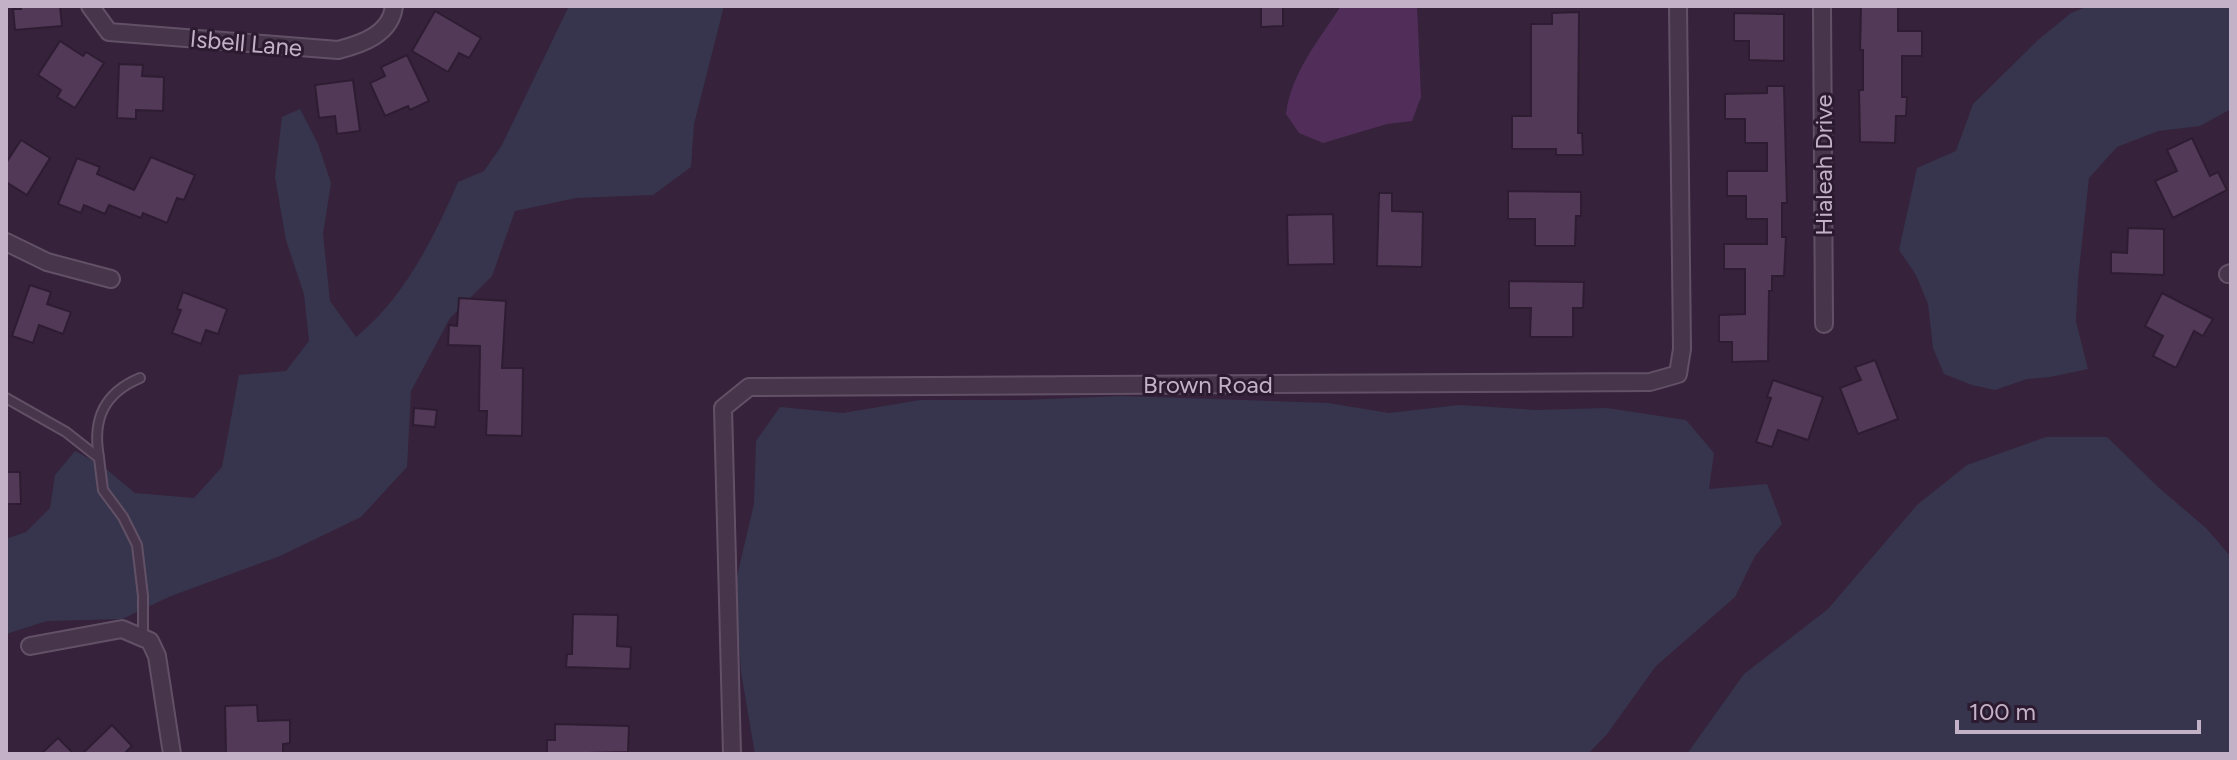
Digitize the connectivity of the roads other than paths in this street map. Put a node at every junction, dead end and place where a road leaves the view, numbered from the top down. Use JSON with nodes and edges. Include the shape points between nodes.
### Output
{"nodes":[{"id":1,"x":90,"y":6,"type":"edge"},
{"id":2,"x":394,"y":6,"type":"edge"},
{"id":3,"x":1678,"y":6,"type":"edge"},
{"id":4,"x":1822,"y":6,"type":"edge"},
{"id":5,"x":6,"y":242,"type":"edge"},
{"id":6,"x":111,"y":279,"type":"dead end"},
{"id":7,"x":1824,"y":324,"type":"dead end"},
{"id":8,"x":140,"y":378,"type":"dead end"},
{"id":9,"x":6,"y":398,"type":"edge"},
{"id":10,"x":99,"y":458,"type":"junction"},
{"id":11,"x":143,"y":638,"type":"junction"},
{"id":12,"x":30,"y":646,"type":"dead end"},
{"id":13,"x":172,"y":754,"type":"edge"},
{"id":14,"x":732,"y":754,"type":"edge"}],
"edges":[{"from":1,"to":2,"type":"street","name":"Isbell Lane","via":[[109,32],[338,50],[368,42],[393,18]]},
{"from":3,"to":14,"type":"street","name":"Brown Road","via":[[1678,374],[1650,382],[749,387],[723,408]]},
{"from":4,"to":7,"type":"street","name":"Hialeah Drive"},
{"from":5,"to":6,"type":"street","via":[[47,262]]},
{"from":8,"to":10,"type":"lane","via":[[120,387],[106,403],[96,440]]},
{"from":9,"to":10,"type":"lane"},
{"from":10,"to":11,"type":"lane","via":[[103,490],[137,545]]},
{"from":11,"to":12,"type":"street","via":[[122,629]]},
{"from":11,"to":13,"type":"street","via":[[157,656]]}]}
